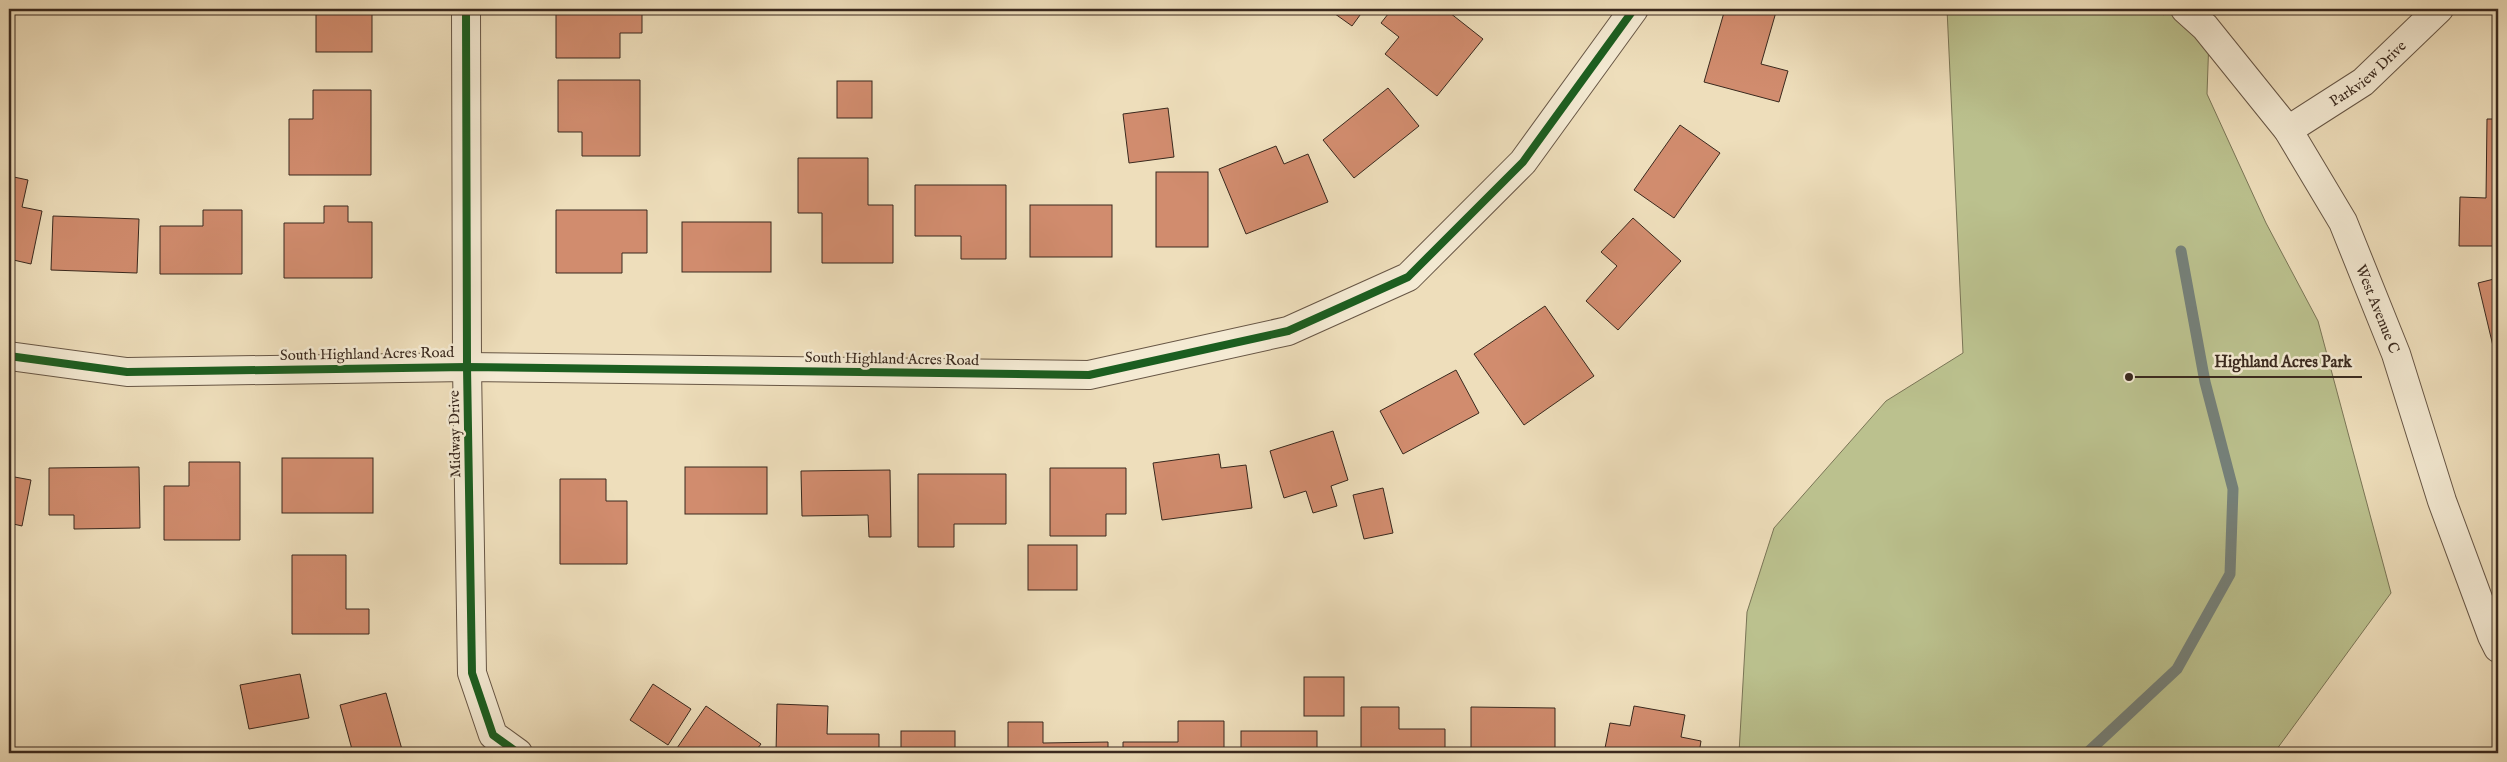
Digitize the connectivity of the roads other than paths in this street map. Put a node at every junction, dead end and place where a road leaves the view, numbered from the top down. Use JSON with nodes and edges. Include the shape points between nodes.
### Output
{"nodes":[{"id":1,"x":466,"y":9,"type":"edge"},
{"id":2,"x":1634,"y":9,"type":"edge"},
{"id":3,"x":2185,"y":9,"type":"edge"},
{"id":4,"x":2438,"y":9,"type":"edge"},
{"id":5,"x":2288,"y":130,"type":"junction"},
{"id":6,"x":9,"y":356,"type":"edge"},
{"id":7,"x":467,"y":367,"type":"junction"},
{"id":8,"x":2498,"y":648,"type":"edge"},
{"id":9,"x":518,"y":753,"type":"edge"}],
"edges":[{"from":1,"to":7,"type":"street","name":"Midway Drive"},
{"from":2,"to":7,"type":"street","name":"South Highland Acres Road","via":[[1523,162],[1408,277],[1288,331],[1089,375]]},
{"from":3,"to":5,"type":"street","name":"West Avenue C","via":[[2205,27]]},
{"from":4,"to":5,"type":"street","name":"Parkview Drive","via":[[2363,82]]},
{"from":5,"to":8,"type":"street","name":"West Avenue C","via":[[2343,222],[2396,354],[2442,501]]},
{"from":6,"to":7,"type":"street","name":"South Highland Acres Road","via":[[127,372]]},
{"from":7,"to":9,"type":"street","name":"Midway Drive","via":[[472,673],[493,735]]}]}
